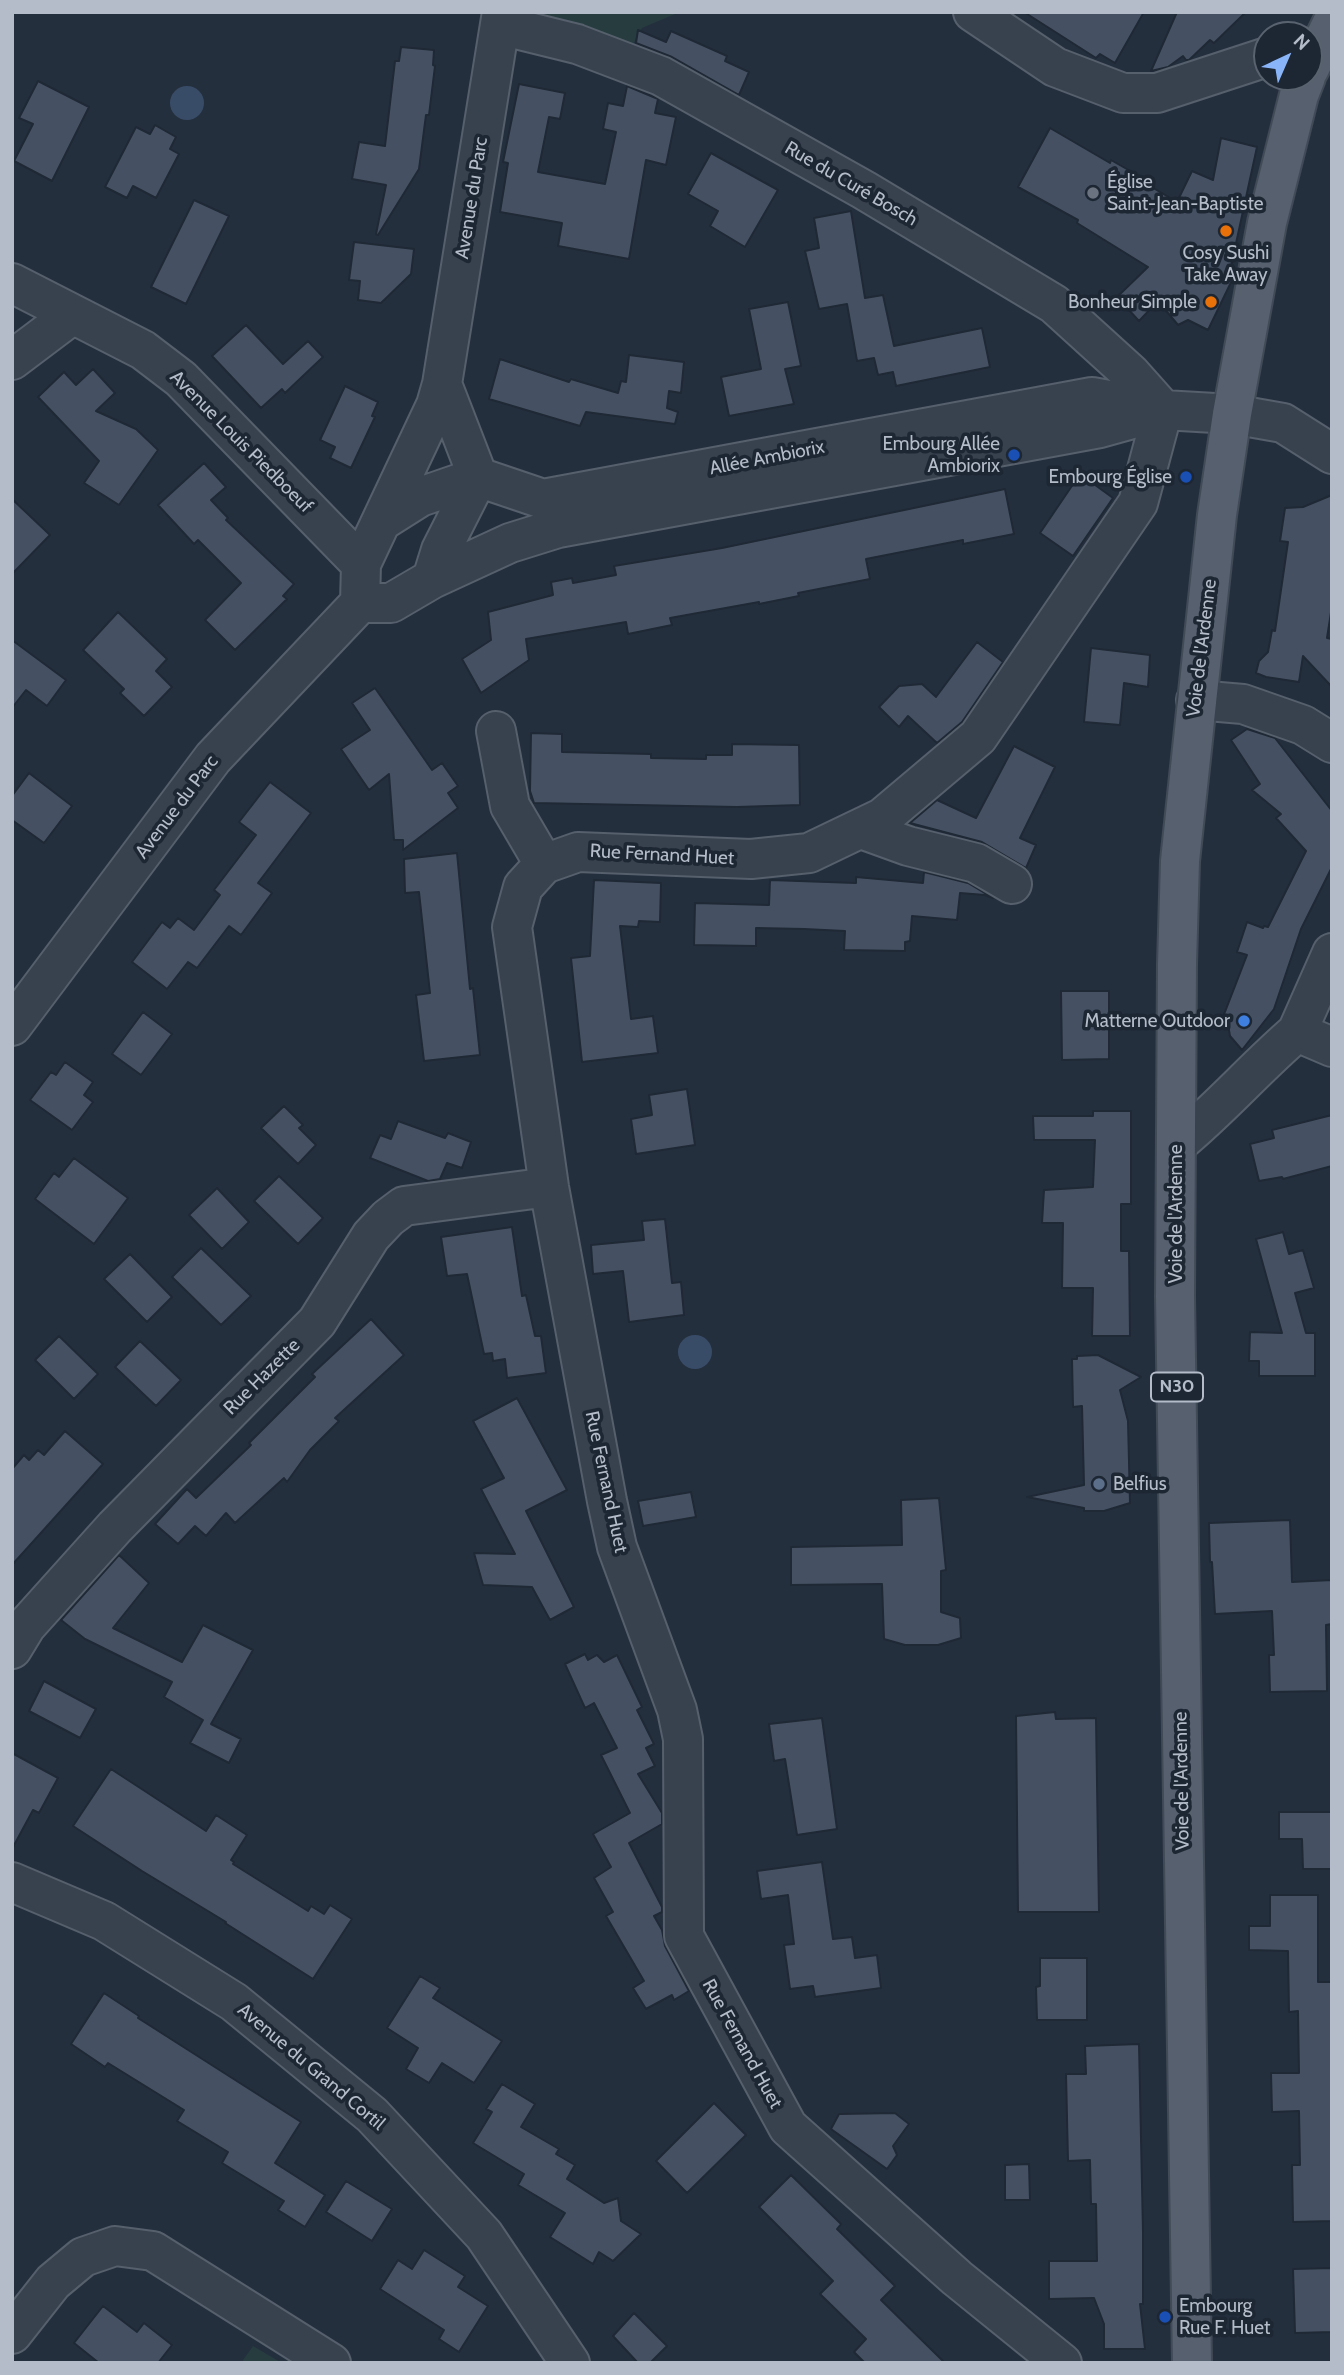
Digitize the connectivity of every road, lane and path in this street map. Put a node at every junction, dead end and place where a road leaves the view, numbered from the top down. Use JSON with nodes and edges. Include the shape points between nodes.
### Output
{"nodes":[{"id":1,"x":973,"y":12,"type":"edge"},
{"id":2,"x":501,"y":18,"type":"edge"},
{"id":3,"x":1253,"y":62,"type":"edge"},
{"id":4,"x":1300,"y":91,"type":"edge"},
{"id":5,"x":12,"y":283,"type":"edge"},
{"id":6,"x":73,"y":314,"type":"junction"},
{"id":7,"x":12,"y":360,"type":"edge"},
{"id":8,"x":442,"y":384,"type":"junction"},
{"id":9,"x":1163,"y":410,"type":"junction"},
{"id":10,"x":1232,"y":414,"type":"junction"},
{"id":11,"x":1332,"y":454,"type":"edge"},
{"id":12,"x":478,"y":477,"type":"junction"},
{"id":13,"x":382,"y":521,"type":"junction"},
{"id":14,"x":361,"y":564,"type":"junction"},
{"id":15,"x":432,"y":579,"type":"junction"},
{"id":16,"x":360,"y":603,"type":"junction"},
{"id":17,"x":1196,"y":700,"type":"junction"},
{"id":18,"x":496,"y":731,"type":"dead end"},
{"id":19,"x":1332,"y":743,"type":"edge"},
{"id":20,"x":860,"y":829,"type":"junction"},
{"id":21,"x":544,"y":864,"type":"junction"},
{"id":22,"x":1012,"y":884,"type":"dead end"},
{"id":23,"x":1332,"y":953,"type":"edge"},
{"id":24,"x":12,"y":1026,"type":"edge"},
{"id":25,"x":1315,"y":1039,"type":"edge"},
{"id":26,"x":1177,"y":1144,"type":"junction"},
{"id":27,"x":549,"y":1186,"type":"junction"},
{"id":28,"x":12,"y":1649,"type":"edge"},
{"id":29,"x":12,"y":1882,"type":"edge"},
{"id":30,"x":12,"y":2334,"type":"edge"},
{"id":31,"x":331,"y":2363,"type":"edge"},
{"id":32,"x":570,"y":2363,"type":"edge"},
{"id":33,"x":1062,"y":2363,"type":"edge"},
{"id":34,"x":1192,"y":2363,"type":"edge"}],
"edges":[{"from":1,"to":3,"type":"street","via":[[1055,68],[1123,93],[1157,93]]},
{"from":2,"to":8,"type":"street","name":"Avenue du Parc"},
{"from":2,"to":9,"type":"street","name":"Rue du Curé Bosch","via":[[661,76],[864,190],[1054,304],[1130,373]]},
{"from":4,"to":10,"type":"main road","name":"Voie de l'Ardenne","number":"N30","via":[[1266,223]]},
{"from":5,"to":6,"type":"street","name":"Avenue Louis Piedboeuf"},
{"from":6,"to":7,"type":"street"},
{"from":6,"to":14,"type":"street","name":"Avenue Louis Piedboeuf","via":[[143,350],[181,379]]},
{"from":8,"to":12,"type":"street"},
{"from":8,"to":13,"type":"street","name":"Avenue du Parc"},
{"from":9,"to":10,"type":"street","name":"Allée Ambiorix"},
{"from":9,"to":12,"type":"street","name":"Allée Ambiorix","via":[[1092,397],[543,499]]},
{"from":9,"to":15,"type":"street","name":"Allée Ambiorix","via":[[1100,428],[558,528],[510,543]]},
{"from":9,"to":20,"type":"street","name":"Rue Fernand Huet","via":[[1138,503],[978,737],[882,818]]},
{"from":10,"to":11,"type":"street","name":"Allée Ambiorix","via":[[1283,423]]},
{"from":10,"to":17,"type":"main road","name":"Voie de l'Ardenne","number":"N30"},
{"from":12,"to":13,"type":"street","via":[[420,497]]},
{"from":12,"to":15,"type":"street","via":[[441,550]]},
{"from":13,"to":14,"type":"street","name":"Avenue du Parc"},
{"from":14,"to":16,"type":"street","name":"Avenue du Parc"},
{"from":15,"to":16,"type":"street","via":[[391,603]]},
{"from":16,"to":24,"type":"street","name":"Avenue du Parc","via":[[213,758]]},
{"from":17,"to":19,"type":"street","via":[[1243,704],[1303,725]]},
{"from":17,"to":26,"type":"main road","name":"Voie de l'Ardenne","number":"N30","via":[[1180,861]]},
{"from":18,"to":21,"type":"street","via":[[510,806]]},
{"from":20,"to":21,"type":"street","name":"Rue Fernand Huet","via":[[809,853],[751,859],[578,852]]},
{"from":20,"to":22,"type":"street","via":[[976,863]]},
{"from":21,"to":27,"type":"street","name":"Rue Fernand Huet","via":[[523,887],[512,927]]},
{"from":23,"to":25,"type":"street"},
{"from":25,"to":26,"type":"street","via":[[1269,1056],[1212,1116]]},
{"from":26,"to":34,"type":"main road","name":"Voie de l'Ardenne","number":"N30","via":[[1175,1296]]},
{"from":27,"to":28,"type":"street","name":"Rue Hazette","via":[[404,1206],[388,1218],[371,1236],[317,1322],[115,1527],[26,1626]]},
{"from":27,"to":33,"type":"street","name":"Rue Fernand Huet","via":[[617,1547],[677,1710],[683,1739],[684,1936],[788,2127],[957,2278]]},
{"from":29,"to":32,"type":"street","name":"Avenue du Grand Cortil","via":[[104,1922],[234,2002],[372,2115],[484,2235]]},
{"from":30,"to":31,"type":"street","via":[[53,2282],[83,2257],[115,2246],[153,2251]]}]}
